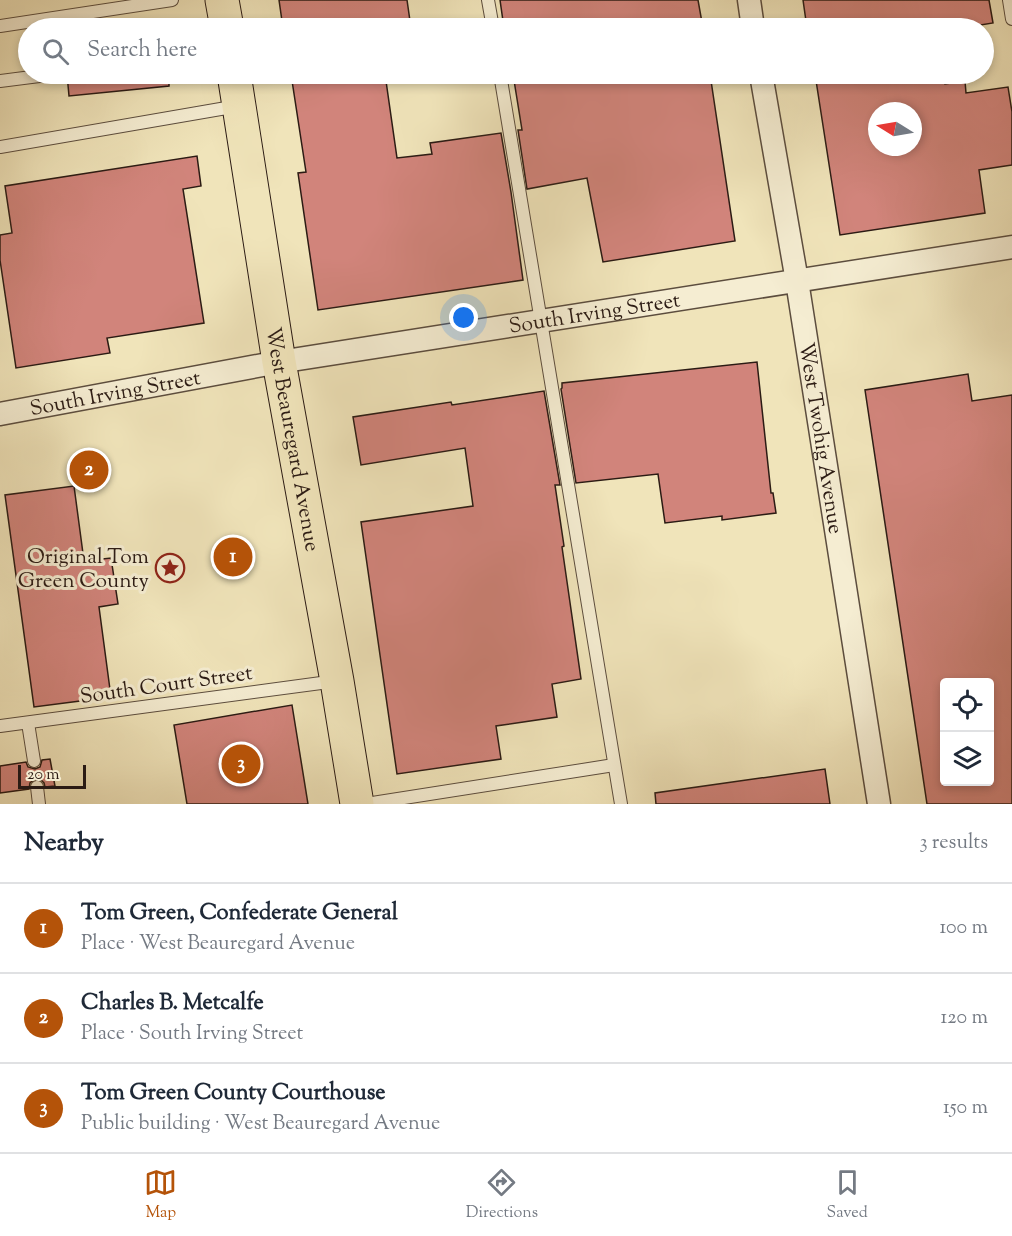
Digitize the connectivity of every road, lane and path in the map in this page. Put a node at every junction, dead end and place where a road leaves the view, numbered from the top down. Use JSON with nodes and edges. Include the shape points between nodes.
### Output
{"nodes":[{"id":1,"x":172,"y":0,"type":"edge"},
{"id":2,"x":222,"y":0,"type":"edge"},
{"id":3,"x":488,"y":0,"type":"edge"},
{"id":4,"x":749,"y":0,"type":"edge"},
{"id":5,"x":1008,"y":0,"type":"edge"},
{"id":6,"x":53,"y":18,"type":"edge"},
{"id":7,"x":225,"y":18,"type":"edge"},
{"id":8,"x":491,"y":18,"type":"edge"},
{"id":9,"x":752,"y":18,"type":"edge"},
{"id":10,"x":1012,"y":19,"type":"edge"},
{"id":11,"x":18,"y":23,"type":"edge"},
{"id":12,"x":0,"y":26,"type":"edge"},
{"id":13,"x":18,"y":79,"type":"edge"},
{"id":14,"x":0,"y":81,"type":"edge"},
{"id":15,"x":236,"y":84,"type":"edge"},
{"id":16,"x":502,"y":84,"type":"edge"},
{"id":17,"x":763,"y":84,"type":"edge"},
{"id":18,"x":239,"y":106,"type":"junction"},
{"id":19,"x":0,"y":147,"type":"edge"},
{"id":20,"x":1012,"y":247,"type":"edge"},
{"id":21,"x":797,"y":281,"type":"junction"},
{"id":22,"x":541,"y":321,"type":"junction"},
{"id":23,"x":279,"y":362,"type":"junction"},
{"id":24,"x":0,"y":414,"type":"edge"},
{"id":25,"x":337,"y":681,"type":"junction"},
{"id":26,"x":28,"y":723,"type":"junction"},
{"id":27,"x":0,"y":726,"type":"edge"},
{"id":28,"x":34,"y":761,"type":"dead end"},
{"id":29,"x":614,"y":765,"type":"junction"},
{"id":30,"x":37,"y":787,"type":"dead end"},
{"id":31,"x":39,"y":804,"type":"edge"},
{"id":32,"x":357,"y":804,"type":"edge"},
{"id":33,"x":366,"y":804,"type":"edge"},
{"id":34,"x":621,"y":804,"type":"edge"},
{"id":35,"x":879,"y":804,"type":"edge"}],
"edges":[{"from":1,"to":6,"type":"lane"},
{"from":2,"to":7,"type":"main road"},
{"from":3,"to":8,"type":"lane"},
{"from":4,"to":9,"type":"street"},
{"from":5,"to":10,"type":"lane"},
{"from":11,"to":12,"type":"lane"},
{"from":13,"to":14,"type":"lane"},
{"from":15,"to":18,"type":"main road","name":"West Beauregard Avenue"},
{"from":16,"to":22,"type":"lane"},
{"from":17,"to":21,"type":"street","name":"West Twohig Avenue"},
{"from":18,"to":19,"type":"lane"},
{"from":18,"to":23,"type":"main road","name":"West Beauregard Avenue"},
{"from":20,"to":21,"type":"street","name":"South Irving Street"},
{"from":21,"to":22,"type":"street","name":"South Irving Street"},
{"from":21,"to":35,"type":"street","name":"West Twohig Avenue"},
{"from":22,"to":23,"type":"street","name":"South Irving Street"},
{"from":22,"to":29,"type":"lane"},
{"from":23,"to":24,"type":"street","name":"South Irving Street"},
{"from":23,"to":25,"type":"main road","name":"West Beauregard Avenue"},
{"from":25,"to":26,"type":"lane","name":"South Court Street"},
{"from":25,"to":32,"type":"main road","name":"West Beauregard Avenue"},
{"from":26,"to":27,"type":"lane","name":"South Court Street"},
{"from":26,"to":28,"type":"lane"},
{"from":29,"to":33,"type":"lane"},
{"from":29,"to":34,"type":"lane"},
{"from":30,"to":31,"type":"lane"}]}
